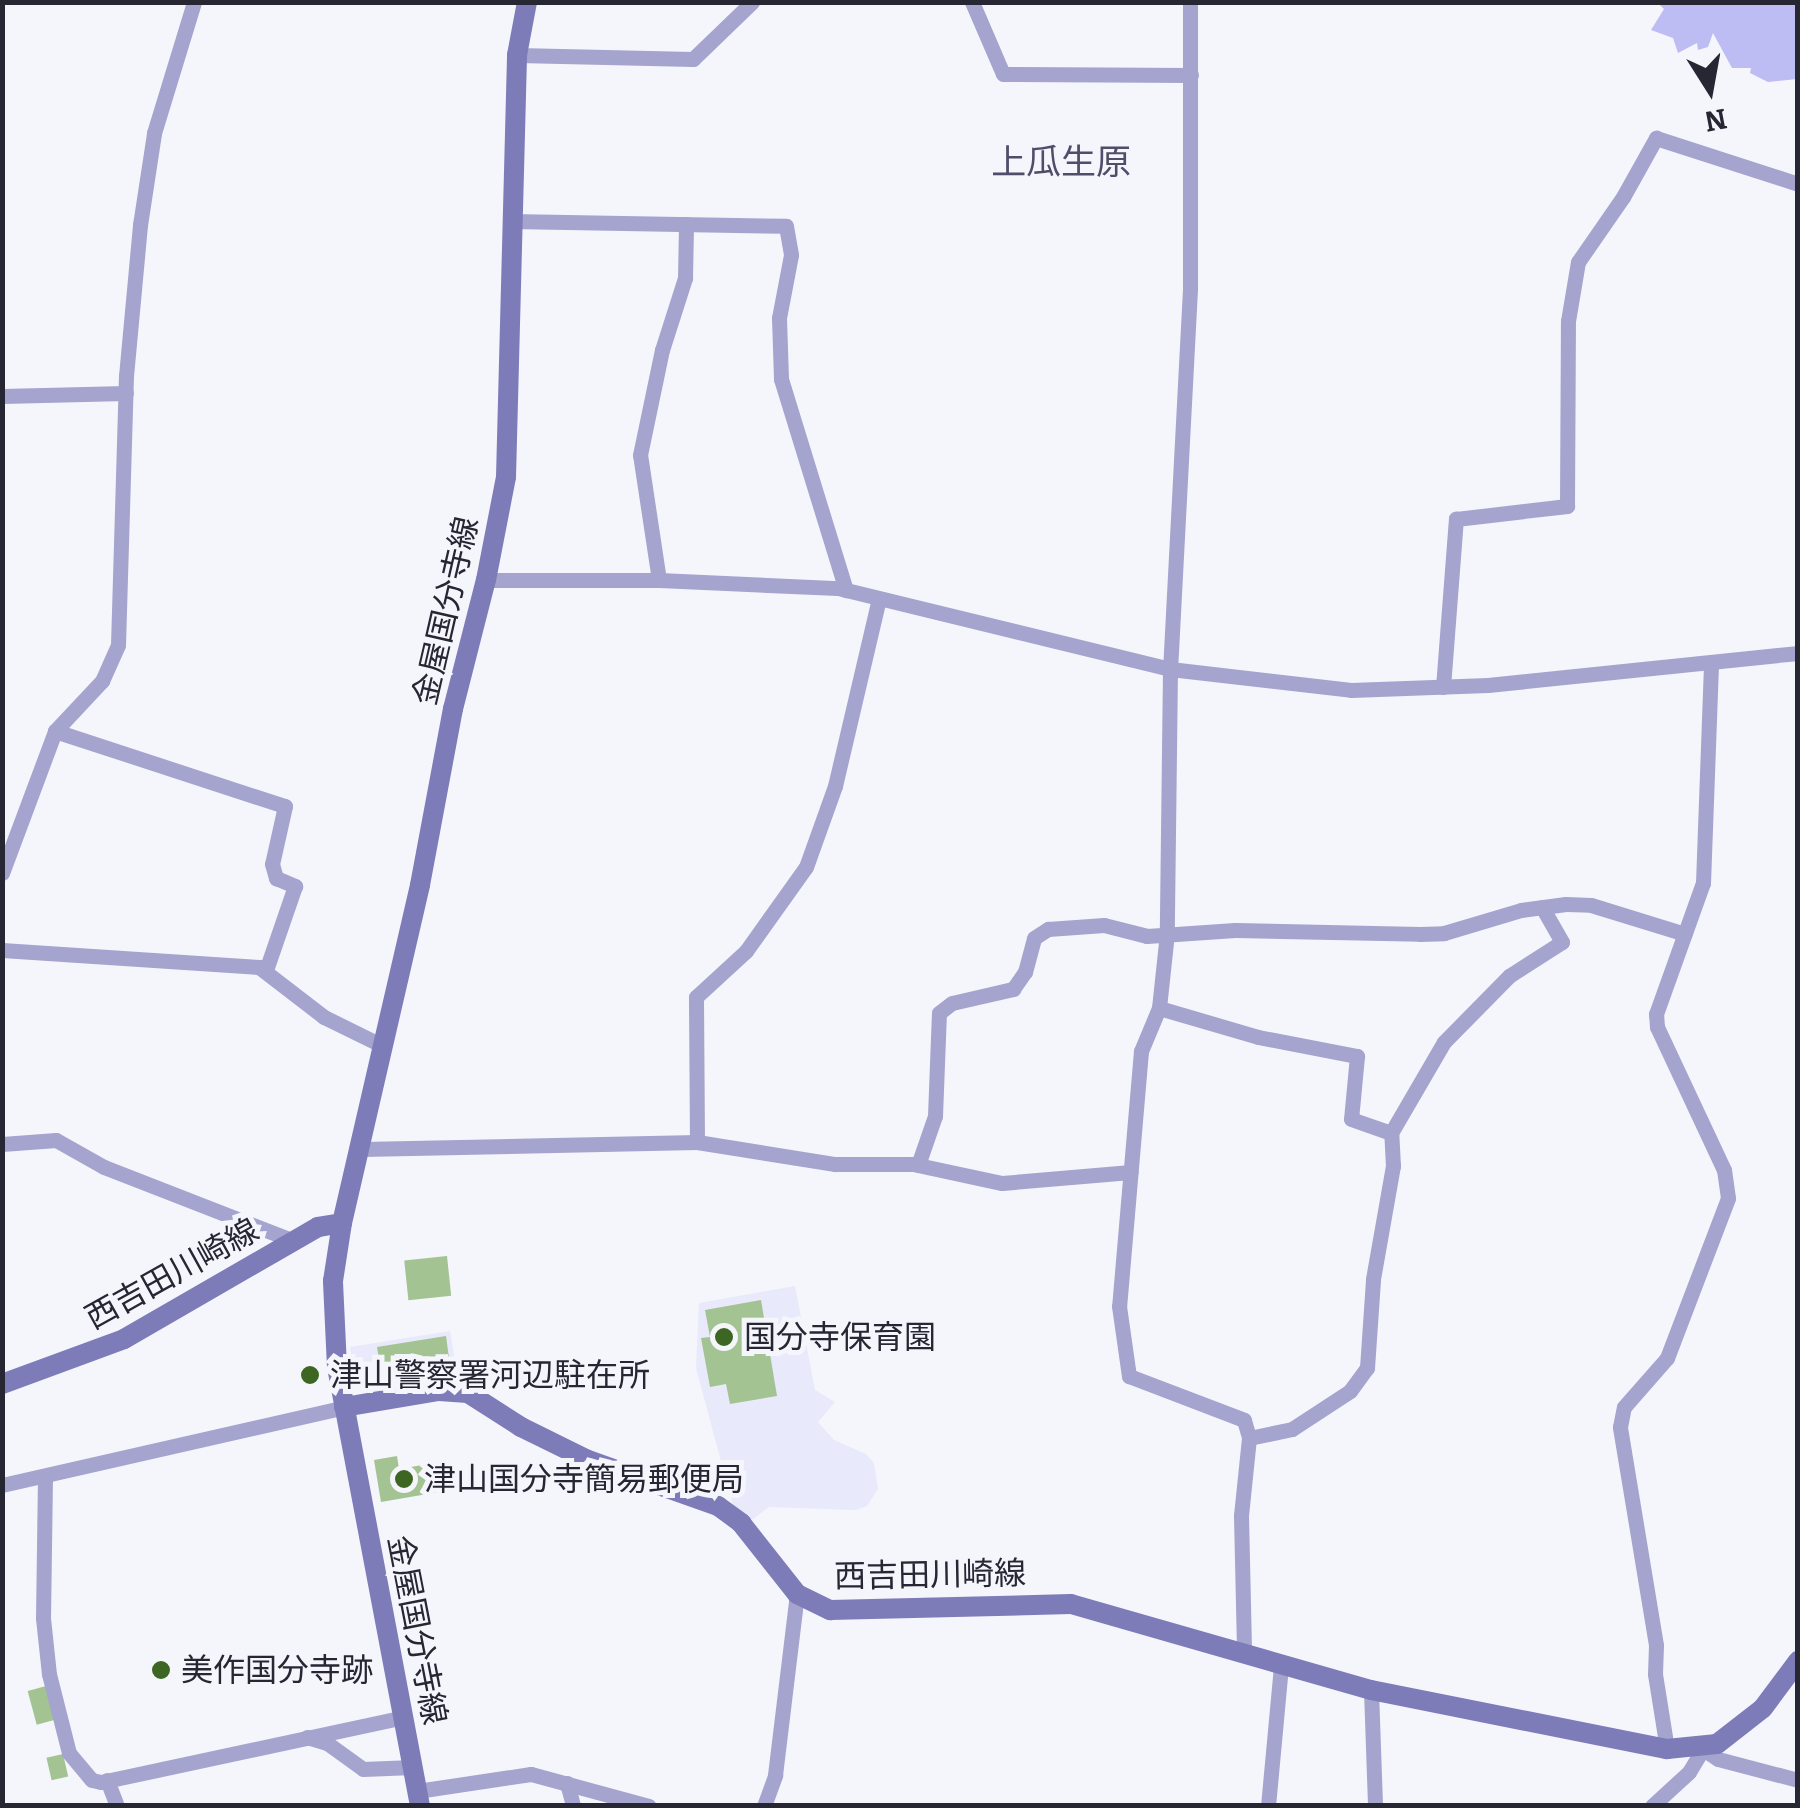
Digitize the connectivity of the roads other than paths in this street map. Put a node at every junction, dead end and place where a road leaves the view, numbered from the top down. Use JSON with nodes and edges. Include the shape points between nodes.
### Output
{"nodes":[{"id":1,"x":194,"y":2,"type":"edge"},
{"id":2,"x":527,"y":2,"type":"edge"},
{"id":3,"x":752,"y":2,"type":"edge"},
{"id":4,"x":972,"y":2,"type":"edge"},
{"id":5,"x":1190,"y":2,"type":"edge"},
{"id":6,"x":517,"y":56,"type":"junction"},
{"id":7,"x":1192,"y":75,"type":"junction"},
{"id":8,"x":1798,"y":184,"type":"edge"},
{"id":9,"x":510,"y":221,"type":"junction"},
{"id":10,"x":686,"y":224,"type":"junction"},
{"id":11,"x":126,"y":394,"type":"junction"},
{"id":12,"x":2,"y":396,"type":"edge"},
{"id":13,"x":486,"y":580,"type":"junction"},
{"id":14,"x":659,"y":580,"type":"junction"},
{"id":15,"x":846,"y":590,"type":"junction"},
{"id":16,"x":879,"y":599,"type":"junction"},
{"id":17,"x":1798,"y":653,"type":"edge"},
{"id":18,"x":1711,"y":662,"type":"junction"},
{"id":19,"x":1170,"y":669,"type":"junction"},
{"id":20,"x":1443,"y":688,"type":"junction"},
{"id":21,"x":55,"y":731,"type":"junction"},
{"id":22,"x":2,"y":874,"type":"edge"},
{"id":23,"x":1542,"y":907,"type":"junction"},
{"id":24,"x":1167,"y":933,"type":"junction"},
{"id":25,"x":1685,"y":934,"type":"junction"},
{"id":26,"x":2,"y":950,"type":"edge"},
{"id":27,"x":266,"y":970,"type":"junction"},
{"id":28,"x":1159,"y":1008,"type":"junction"},
{"id":29,"x":382,"y":1046,"type":"junction"},
{"id":30,"x":1390,"y":1133,"type":"junction"},
{"id":31,"x":696,"y":1142,"type":"junction"},
{"id":32,"x":2,"y":1144,"type":"edge"},
{"id":33,"x":362,"y":1149,"type":"junction"},
{"id":34,"x":918,"y":1166,"type":"junction"},
{"id":35,"x":1131,"y":1172,"type":"junction"},
{"id":36,"x":342,"y":1222,"type":"junction"},
{"id":37,"x":294,"y":1241,"type":"junction"},
{"id":38,"x":2,"y":1384,"type":"edge"},
{"id":39,"x":344,"y":1407,"type":"junction"},
{"id":40,"x":1249,"y":1438,"type":"junction"},
{"id":41,"x":45,"y":1476,"type":"junction"},
{"id":42,"x":2,"y":1485,"type":"edge"},
{"id":43,"x":797,"y":1594,"type":"junction"},
{"id":44,"x":1244,"y":1652,"type":"junction"},
{"id":45,"x":1798,"y":1661,"type":"edge"},
{"id":46,"x":1281,"y":1664,"type":"junction"},
{"id":47,"x":1371,"y":1690,"type":"junction"},
{"id":48,"x":403,"y":1717,"type":"junction"},
{"id":49,"x":304,"y":1736,"type":"junction"},
{"id":50,"x":1667,"y":1749,"type":"junction"},
{"id":51,"x":1702,"y":1749,"type":"junction"},
{"id":52,"x":413,"y":1766,"type":"junction"},
{"id":53,"x":107,"y":1780,"type":"junction"},
{"id":54,"x":1798,"y":1780,"type":"edge"},
{"id":55,"x":567,"y":1783,"type":"junction"},
{"id":56,"x":418,"y":1798,"type":"edge"},
{"id":57,"x":117,"y":1806,"type":"edge"},
{"id":58,"x":574,"y":1806,"type":"edge"},
{"id":59,"x":649,"y":1806,"type":"edge"},
{"id":60,"x":764,"y":1806,"type":"edge"},
{"id":61,"x":1268,"y":1806,"type":"edge"},
{"id":62,"x":1376,"y":1806,"type":"edge"},
{"id":63,"x":1652,"y":1806,"type":"edge"}],
"edges":[{"from":1,"to":11,"type":"street","via":[[154,133]]},
{"from":2,"to":6,"type":"main road","name":"金屋国分寺線"},
{"from":3,"to":6,"type":"street","via":[[693,59]]},
{"from":4,"to":7,"type":"street","via":[[1003,74]]},
{"from":5,"to":7,"type":"street"},
{"from":6,"to":9,"type":"main road","name":"金屋国分寺線"},
{"from":7,"to":19,"type":"street","via":[[1190,289]]},
{"from":8,"to":20,"type":"street","via":[[1656,138],[1578,262],[1568,321],[1567,506],[1456,519]]},
{"from":9,"to":10,"type":"street"},
{"from":9,"to":13,"type":"main road","name":"金屋国分寺線","via":[[506,476]]},
{"from":10,"to":14,"type":"street","via":[[685,278],[640,455]]},
{"from":10,"to":15,"type":"street","via":[[786,226],[790,255],[779,318],[780,378]]},
{"from":11,"to":12,"type":"street"},
{"from":11,"to":21,"type":"street","via":[[118,646],[102,682]]},
{"from":13,"to":14,"type":"street"},
{"from":13,"to":29,"type":"main road","name":"金屋国分寺線"},
{"from":14,"to":15,"type":"street"},
{"from":15,"to":16,"type":"street"},
{"from":16,"to":19,"type":"street"},
{"from":16,"to":31,"type":"street","via":[[835,786],[806,867],[746,951],[696,996]]},
{"from":17,"to":18,"type":"street"},
{"from":18,"to":20,"type":"street"},
{"from":18,"to":25,"type":"street","via":[[1702,883]]},
{"from":19,"to":20,"type":"street","via":[[1350,690]]},
{"from":19,"to":24,"type":"street"},
{"from":21,"to":22,"type":"street"},
{"from":21,"to":27,"type":"street","via":[[285,806],[272,864],[276,878],[295,886]]},
{"from":23,"to":24,"type":"street","via":[[1444,933]]},
{"from":23,"to":25,"type":"street","via":[[1591,905]]},
{"from":23,"to":30,"type":"street","via":[[1562,942],[1509,976],[1444,1042]]},
{"from":24,"to":28,"type":"street"},
{"from":24,"to":34,"type":"street","via":[[1147,936],[1092,924],[1048,928],[1034,938],[1026,972],[1013,989],[944,1008],[935,1027],[935,1116]]},
{"from":25,"to":50,"type":"street","via":[[1657,1026],[1724,1170],[1728,1198],[1667,1358],[1624,1407],[1620,1427]]},
{"from":26,"to":27,"type":"street"},
{"from":27,"to":29,"type":"street","via":[[324,1016]]},
{"from":28,"to":30,"type":"street","via":[[1357,1056],[1351,1118]]},
{"from":28,"to":35,"type":"street","via":[[1141,1052]]},
{"from":29,"to":33,"type":"main road","name":"金屋国分寺線"},
{"from":30,"to":40,"type":"street","via":[[1393,1166],[1373,1279],[1367,1368],[1350,1391],[1292,1430]]},
{"from":31,"to":33,"type":"street"},
{"from":31,"to":34,"type":"street","via":[[835,1164]]},
{"from":32,"to":37,"type":"street","via":[[56,1140],[104,1168]]},
{"from":33,"to":36,"type":"main road","name":"金屋国分寺線"},
{"from":34,"to":35,"type":"street","via":[[1002,1184]]},
{"from":35,"to":40,"type":"street","via":[[1119,1306],[1129,1376],[1234,1414],[1244,1420]]},
{"from":36,"to":37,"type":"main road","name":"西吉田川崎線","via":[[318,1226]]},
{"from":36,"to":39,"type":"main road","via":[[332,1310]]},
{"from":37,"to":38,"type":"main road","name":"西吉田川崎線","via":[[124,1339]]},
{"from":39,"to":41,"type":"street"},
{"from":39,"to":43,"type":"main road","name":"西吉田川崎線","via":[[439,1390],[468,1392],[588,1460],[718,1506],[741,1523]]},
{"from":39,"to":48,"type":"main road","name":"金屋国分寺線"},
{"from":40,"to":44,"type":"street","via":[[1241,1516]]},
{"from":41,"to":42,"type":"street"},
{"from":41,"to":53,"type":"street","via":[[49,1674],[69,1752],[92,1780]]},
{"from":43,"to":44,"type":"main road","name":"西吉田川崎線","via":[[842,1611],[1071,1604]]},
{"from":43,"to":60,"type":"street","via":[[774,1776]]},
{"from":44,"to":46,"type":"main road","name":"西吉田川崎線"},
{"from":45,"to":51,"type":"main road","via":[[1763,1708]]},
{"from":46,"to":47,"type":"main road","name":"西吉田川崎線"},
{"from":46,"to":61,"type":"street"},
{"from":47,"to":50,"type":"main road","name":"西吉田川崎線"},
{"from":47,"to":62,"type":"street"},
{"from":48,"to":49,"type":"street"},
{"from":48,"to":52,"type":"main road","name":"金屋国分寺線"},
{"from":49,"to":52,"type":"street","via":[[327,1743],[364,1770]]},
{"from":49,"to":53,"type":"street"},
{"from":50,"to":51,"type":"main road","name":"西吉田川崎線"},
{"from":51,"to":54,"type":"street"},
{"from":51,"to":63,"type":"street","via":[[1689,1772]]},
{"from":52,"to":56,"type":"main road","name":"金屋国分寺線"},
{"from":53,"to":57,"type":"street"},
{"from":55,"to":56,"type":"street","via":[[519,1773]]},
{"from":55,"to":58,"type":"street"},
{"from":55,"to":59,"type":"street"}]}
